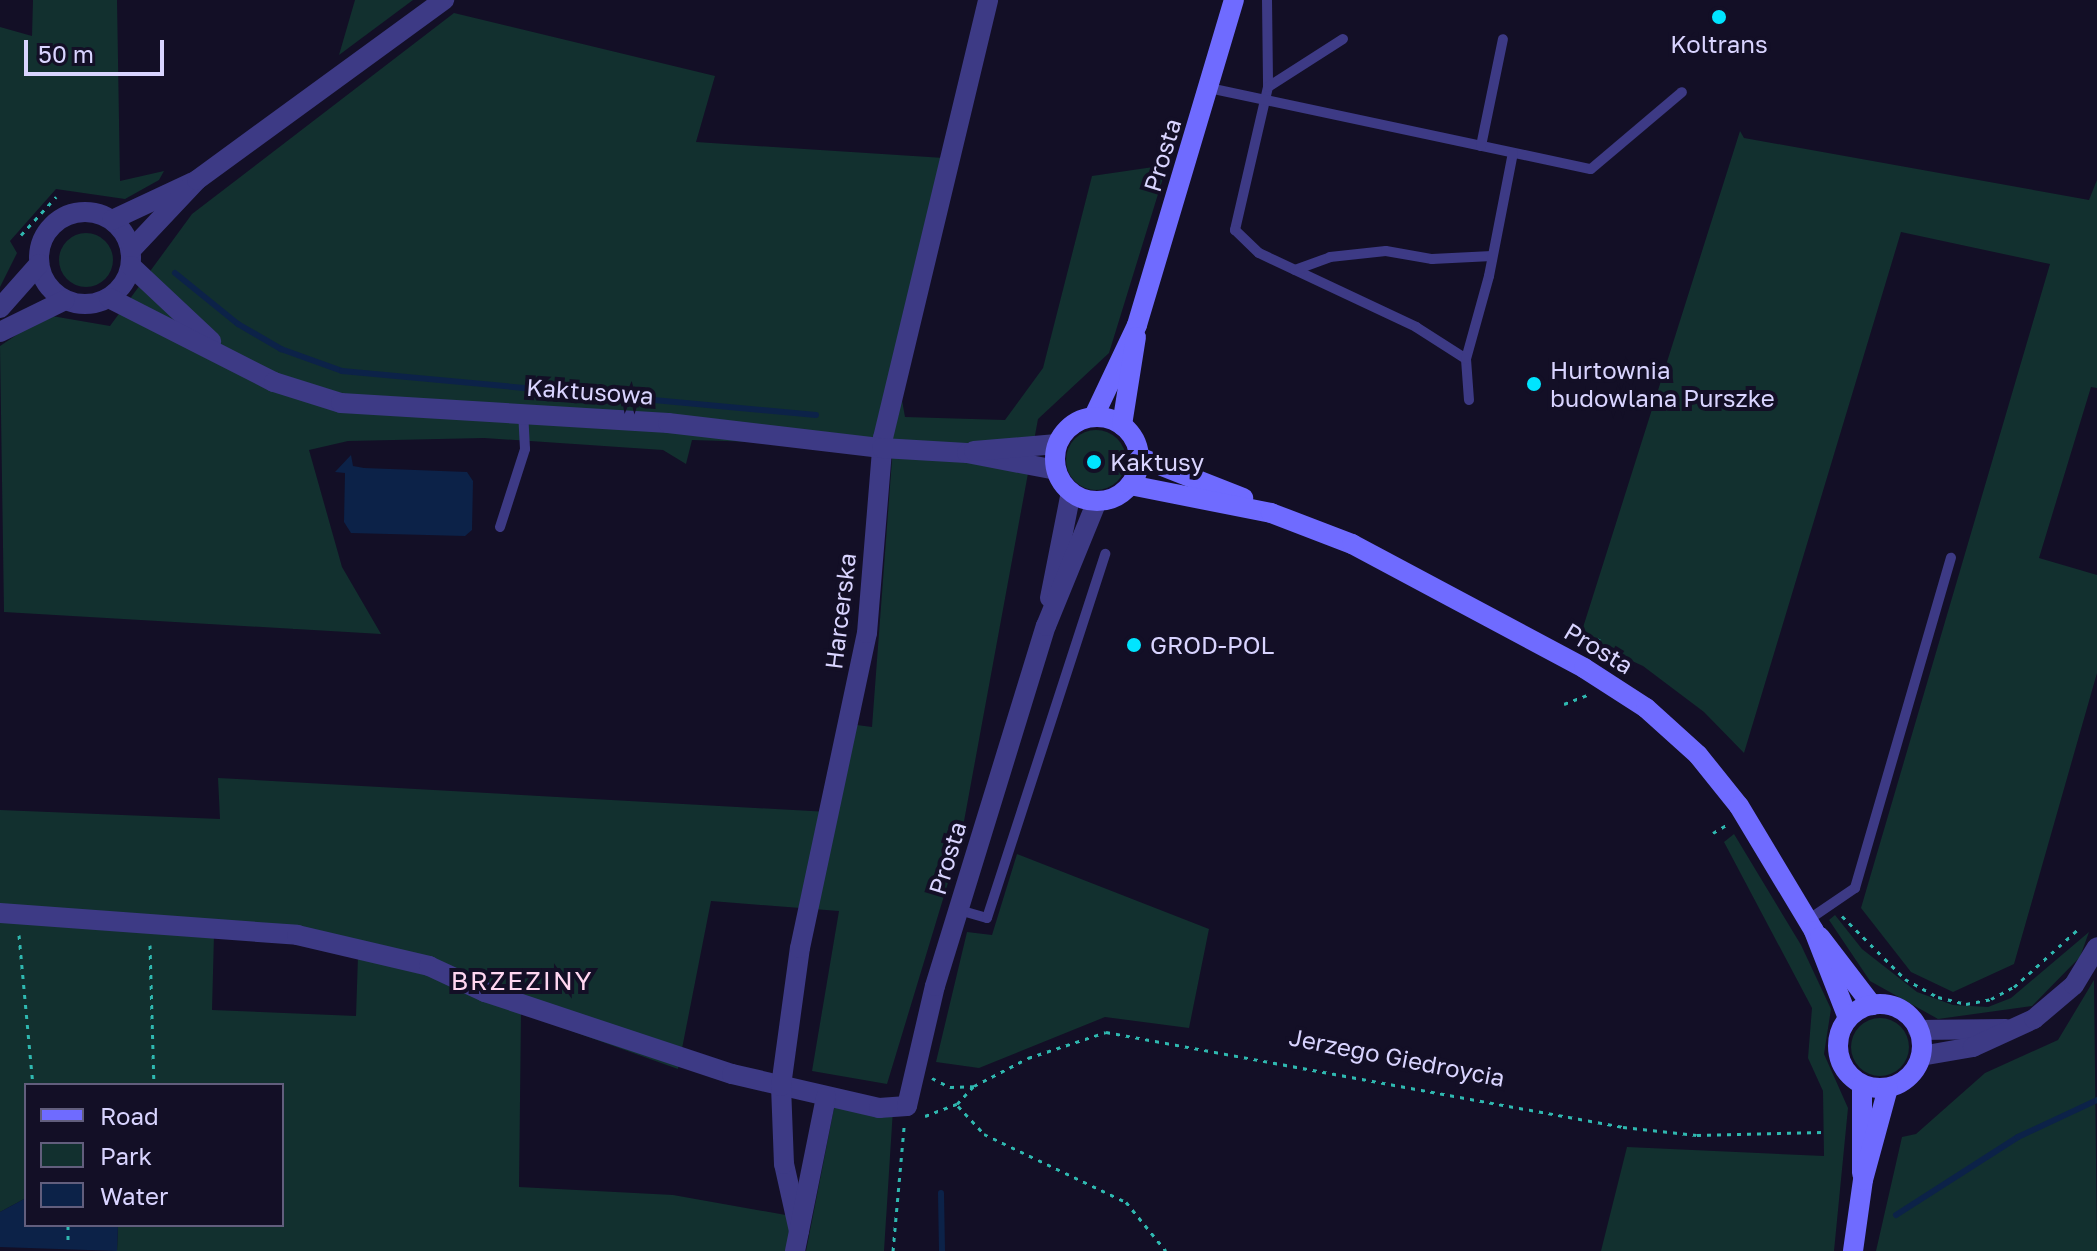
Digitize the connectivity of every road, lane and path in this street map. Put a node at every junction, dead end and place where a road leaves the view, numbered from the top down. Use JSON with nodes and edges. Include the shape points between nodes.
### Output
{"nodes":[{"id":1,"x":444,"y":0,"type":"edge"},
{"id":2,"x":988,"y":0,"type":"edge"},
{"id":3,"x":1234,"y":0,"type":"edge"},
{"id":4,"x":1267,"y":0,"type":"edge"},
{"id":5,"x":1343,"y":39,"type":"dead end"},
{"id":6,"x":1503,"y":39,"type":"dead end"},
{"id":7,"x":1268,"y":87,"type":"junction"},
{"id":8,"x":1209,"y":88,"type":"junction"},
{"id":9,"x":1682,"y":92,"type":"dead end"},
{"id":10,"x":1265,"y":101,"type":"junction"},
{"id":11,"x":1481,"y":146,"type":"junction"},
{"id":12,"x":1513,"y":153,"type":"junction"},
{"id":13,"x":197,"y":180,"type":"junction"},
{"id":14,"x":56,"y":197,"type":"dead end"},
{"id":15,"x":112,"y":220,"type":"junction"},
{"id":16,"x":21,"y":235,"type":"dead end"},
{"id":17,"x":1492,"y":256,"type":"junction"},
{"id":18,"x":131,"y":258,"type":"junction"},
{"id":19,"x":39,"y":264,"type":"junction"},
{"id":20,"x":1295,"y":270,"type":"junction"},
{"id":21,"x":109,"y":298,"type":"junction"},
{"id":22,"x":65,"y":300,"type":"junction"},
{"id":23,"x":0,"y":308,"type":"edge"},
{"id":24,"x":0,"y":332,"type":"edge"},
{"id":25,"x":219,"y":350,"type":"junction"},
{"id":26,"x":1466,"y":359,"type":"junction"},
{"id":27,"x":1124,"y":371,"type":"junction"},
{"id":28,"x":1469,"y":400,"type":"dead end"},
{"id":29,"x":523,"y":412,"type":"junction"},
{"id":30,"x":1094,"y":416,"type":"junction"},
{"id":31,"x":1122,"y":425,"type":"junction"},
{"id":32,"x":1057,"y":444,"type":"junction"},
{"id":33,"x":882,"y":448,"type":"junction"},
{"id":34,"x":967,"y":453,"type":"junction"},
{"id":35,"x":1139,"y":457,"type":"junction"},
{"id":36,"x":1056,"y":470,"type":"junction"},
{"id":37,"x":1130,"y":485,"type":"junction"},
{"id":38,"x":1071,"y":492,"type":"junction"},
{"id":39,"x":1235,"y":500,"type":"junction"},
{"id":40,"x":1097,"y":501,"type":"junction"},
{"id":41,"x":500,"y":527,"type":"dead end"},
{"id":42,"x":1105,"y":554,"type":"dead end"},
{"id":43,"x":1951,"y":558,"type":"dead end"},
{"id":44,"x":1046,"y":626,"type":"junction"},
{"id":45,"x":1604,"y":680,"type":"junction"},
{"id":46,"x":1564,"y":704,"type":"dead end"},
{"id":47,"x":1833,"y":906,"type":"junction"},
{"id":48,"x":959,"y":910,"type":"junction"},
{"id":49,"x":9,"y":914,"type":"edge"},
{"id":50,"x":152,"y":925,"type":"junction"},
{"id":51,"x":1811,"y":926,"type":"junction"},
{"id":52,"x":2077,"y":930,"type":"dead end"},
{"id":53,"x":2097,"y":947,"type":"edge"},
{"id":54,"x":1835,"y":967,"type":"junction"},
{"id":55,"x":1872,"y":1005,"type":"junction"},
{"id":56,"x":1848,"y":1018,"type":"junction"},
{"id":57,"x":2013,"y":1029,"type":"junction"},
{"id":58,"x":1918,"y":1030,"type":"junction"},
{"id":59,"x":1921,"y":1056,"type":"junction"},
{"id":60,"x":914,"y":1066,"type":"junction"},
{"id":61,"x":33,"y":1083,"type":"edge"},
{"id":62,"x":154,"y":1083,"type":"edge"},
{"id":63,"x":1862,"y":1085,"type":"junction"},
{"id":64,"x":781,"y":1086,"type":"junction"},
{"id":65,"x":974,"y":1086,"type":"junction"},
{"id":66,"x":1888,"y":1088,"type":"junction"},
{"id":67,"x":826,"y":1097,"type":"junction"},
{"id":68,"x":957,"y":1104,"type":"junction"},
{"id":69,"x":906,"y":1112,"type":"junction"},
{"id":70,"x":1823,"y":1132,"type":"dead end"},
{"id":71,"x":1868,"y":1138,"type":"junction"},
{"id":72,"x":68,"y":1227,"type":"edge"},
{"id":73,"x":797,"y":1241,"type":"edge"},
{"id":74,"x":62,"y":1245,"type":"dead end"},
{"id":75,"x":68,"y":1245,"type":"junction"},
{"id":76,"x":74,"y":1245,"type":"dead end"},
{"id":77,"x":893,"y":1251,"type":"edge"},
{"id":78,"x":1166,"y":1251,"type":"edge"},
{"id":79,"x":1853,"y":1251,"type":"edge"}],
"edges":[{"from":1,"to":13,"type":"street"},
{"from":2,"to":33,"type":"street","name":"Harcerska"},
{"from":3,"to":8,"type":"main road","name":"Prosta"},
{"from":4,"to":7,"type":"lane"},
{"from":5,"to":7,"type":"lane"},
{"from":6,"to":11,"type":"lane"},
{"from":7,"to":10,"type":"lane"},
{"from":8,"to":10,"type":"lane"},
{"from":8,"to":27,"type":"main road","name":"Prosta"},
{"from":9,"to":12,"type":"lane","via":[[1591,169]]},
{"from":10,"to":11,"type":"lane"},
{"from":10,"to":20,"type":"lane","via":[[1235,230],[1259,253]]},
{"from":11,"to":12,"type":"lane"},
{"from":12,"to":17,"type":"lane"},
{"from":13,"to":15,"type":"street"},
{"from":13,"to":18,"type":"street"},
{"from":14,"to":16,"type":"path"},
{"from":15,"to":18,"type":"street"},
{"from":15,"to":19,"type":"street","via":[[84,211],[56,221],[43,238]]},
{"from":17,"to":20,"type":"lane","via":[[1432,259],[1386,251],[1330,257]]},
{"from":17,"to":26,"type":"lane"},
{"from":18,"to":21,"type":"street","via":[[123,284]]},
{"from":18,"to":25,"type":"street","name":"Kaktusowa"},
{"from":19,"to":22,"type":"street","via":[[48,285]]},
{"from":19,"to":23,"type":"street"},
{"from":20,"to":26,"type":"lane","via":[[1416,327]]},
{"from":21,"to":22,"type":"street","via":[[82,304]]},
{"from":21,"to":25,"type":"street","name":"Kaktusowa"},
{"from":22,"to":24,"type":"street"},
{"from":25,"to":29,"type":"street","name":"Kaktusowa","via":[[274,382],[341,403]]},
{"from":26,"to":28,"type":"lane"},
{"from":27,"to":30,"type":"main road","name":"Prosta"},
{"from":27,"to":31,"type":"main road","name":"Prosta"},
{"from":29,"to":33,"type":"street","name":"Kaktusowa"},
{"from":29,"to":41,"type":"lane","via":[[525,449]]},
{"from":30,"to":31,"type":"main road"},
{"from":30,"to":32,"type":"main road","via":[[1075,422]]},
{"from":31,"to":35,"type":"main road"},
{"from":32,"to":34,"type":"street","name":"Kaktusowa"},
{"from":32,"to":36,"type":"main road"},
{"from":33,"to":34,"type":"street","name":"Kaktusowa"},
{"from":33,"to":64,"type":"street","name":"Harcerska","via":[[867,633],[800,948]]},
{"from":34,"to":36,"type":"street","name":"Kaktusowa"},
{"from":35,"to":37,"type":"main road"},
{"from":35,"to":39,"type":"main road","name":"Prosta"},
{"from":36,"to":38,"type":"main road"},
{"from":37,"to":39,"type":"main road","name":"Prosta"},
{"from":37,"to":40,"type":"main road"},
{"from":38,"to":40,"type":"main road"},
{"from":38,"to":44,"type":"street","name":"Prosta"},
{"from":39,"to":45,"type":"main road","name":"Prosta","via":[[1384,559]]},
{"from":40,"to":44,"type":"street","name":"Prosta"},
{"from":42,"to":48,"type":"lane","via":[[987,918]]},
{"from":43,"to":47,"type":"lane","via":[[1855,888]]},
{"from":44,"to":48,"type":"street","name":"Prosta"},
{"from":45,"to":46,"type":"path","via":[[1585,699]]},
{"from":45,"to":51,"type":"main road","name":"Prosta","via":[[1659,719],[1715,774]]},
{"from":47,"to":51,"type":"lane"},
{"from":47,"to":52,"type":"path","via":[[1905,979],[1938,997],[1966,1004],[2014,987]]},
{"from":48,"to":60,"type":"street","name":"Prosta"},
{"from":49,"to":50,"type":"street"},
{"from":49,"to":61,"type":"path"},
{"from":50,"to":62,"type":"path","via":[[148,966]]},
{"from":50,"to":64,"type":"street","via":[[297,935],[397,957],[485,992]]},
{"from":51,"to":54,"type":"main road","name":"Prosta"},
{"from":53,"to":57,"type":"street","via":[[2064,995]]},
{"from":54,"to":55,"type":"main road","name":"Prosta"},
{"from":54,"to":56,"type":"main road","name":"Prosta"},
{"from":55,"to":56,"type":"main road"},
{"from":55,"to":58,"type":"main road","via":[[1900,1009]]},
{"from":56,"to":63,"type":"main road","via":[[1839,1037],[1839,1058]]},
{"from":57,"to":58,"type":"street"},
{"from":57,"to":59,"type":"street","via":[[1973,1047]]},
{"from":58,"to":59,"type":"main road"},
{"from":59,"to":66,"type":"main road","via":[[1911,1074]]},
{"from":60,"to":65,"type":"path","via":[[941,1085]]},
{"from":60,"to":69,"type":"street","name":"Prosta"},
{"from":63,"to":66,"type":"main road"},
{"from":63,"to":71,"type":"main road"},
{"from":64,"to":67,"type":"street"},
{"from":64,"to":73,"type":"street","name":"Harcerska","via":[[784,1164]]},
{"from":65,"to":68,"type":"path","name":"Jerzego Giedroycia"},
{"from":65,"to":70,"type":"path","name":"Jerzego Giedroycia","via":[[1076,1038],[1120,1033],[1623,1127],[1697,1135]]},
{"from":66,"to":71,"type":"main road"},
{"from":67,"to":69,"type":"street"},
{"from":67,"to":73,"type":"street","name":"Harcerska"},
{"from":68,"to":69,"type":"path"},
{"from":68,"to":78,"type":"path","via":[[984,1134],[1126,1202]]},
{"from":69,"to":77,"type":"path"},
{"from":71,"to":79,"type":"main road"},
{"from":72,"to":75,"type":"path"},
{"from":74,"to":75,"type":"path"},
{"from":75,"to":76,"type":"path"}]}
